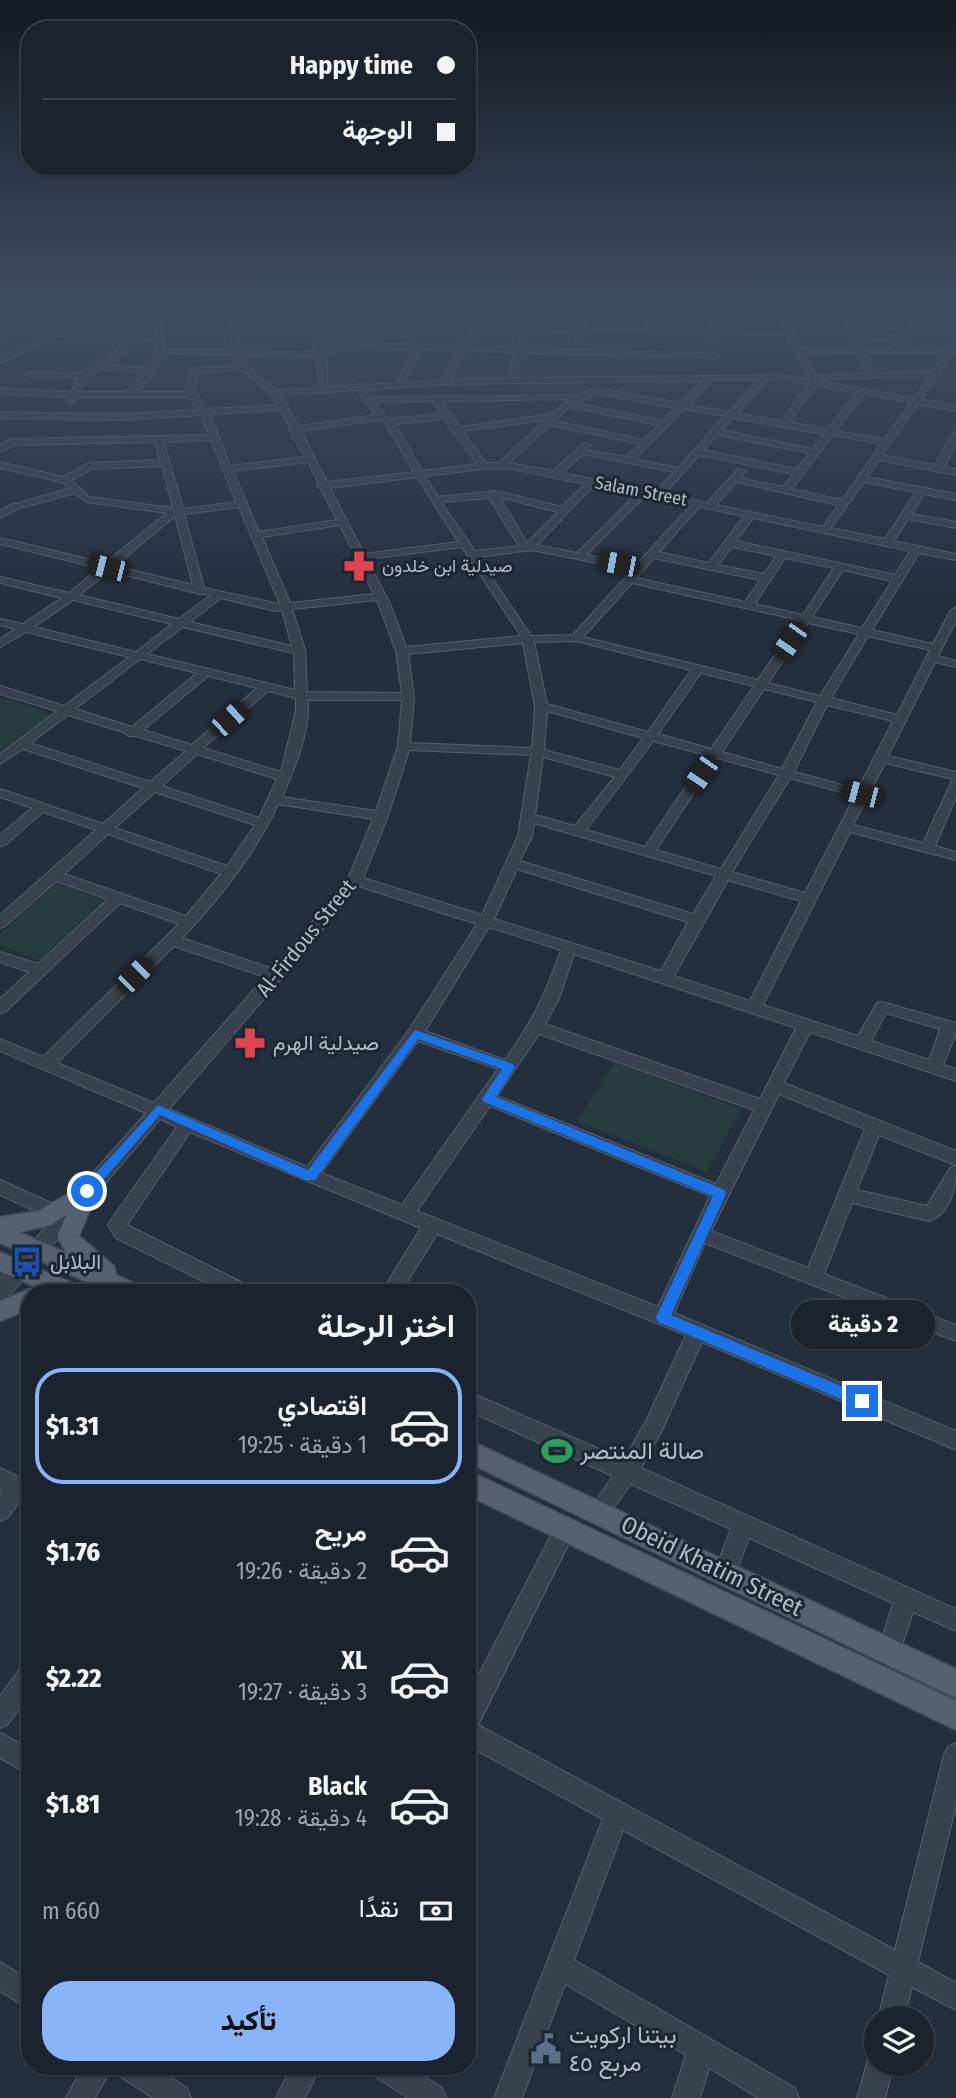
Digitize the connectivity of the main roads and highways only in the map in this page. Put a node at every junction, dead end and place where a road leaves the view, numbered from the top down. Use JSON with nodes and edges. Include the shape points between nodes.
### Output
{"nodes":[{"id":1,"x":0,"y":1226,"type":"edge"},
{"id":2,"x":0,"y":1233,"type":"edge"},
{"id":3,"x":10,"y":1266,"type":"edge"},
{"id":4,"x":51,"y":1284,"type":"edge"},
{"id":5,"x":113,"y":1284,"type":"edge"},
{"id":6,"x":121,"y":1284,"type":"edge"},
{"id":7,"x":21,"y":1302,"type":"edge"},
{"id":8,"x":0,"y":1311,"type":"edge"},
{"id":9,"x":476,"y":1454,"type":"edge"},
{"id":10,"x":476,"y":1486,"type":"edge"},
{"id":11,"x":956,"y":1684,"type":"edge"},
{"id":12,"x":956,"y":1716,"type":"edge"}],
"edges":[{"from":1,"to":6,"type":"main road","via":[[29,1223],[56,1213],[87,1191],[68,1237]]},
{"from":2,"to":5,"type":"main road"},
{"from":3,"to":4,"type":"main road"},
{"from":7,"to":8,"type":"main road"},
{"from":9,"to":11,"type":"main road","name":"Obeid Khatim Street"},
{"from":10,"to":12,"type":"main road","name":"Obeid Khatim Street"}]}
